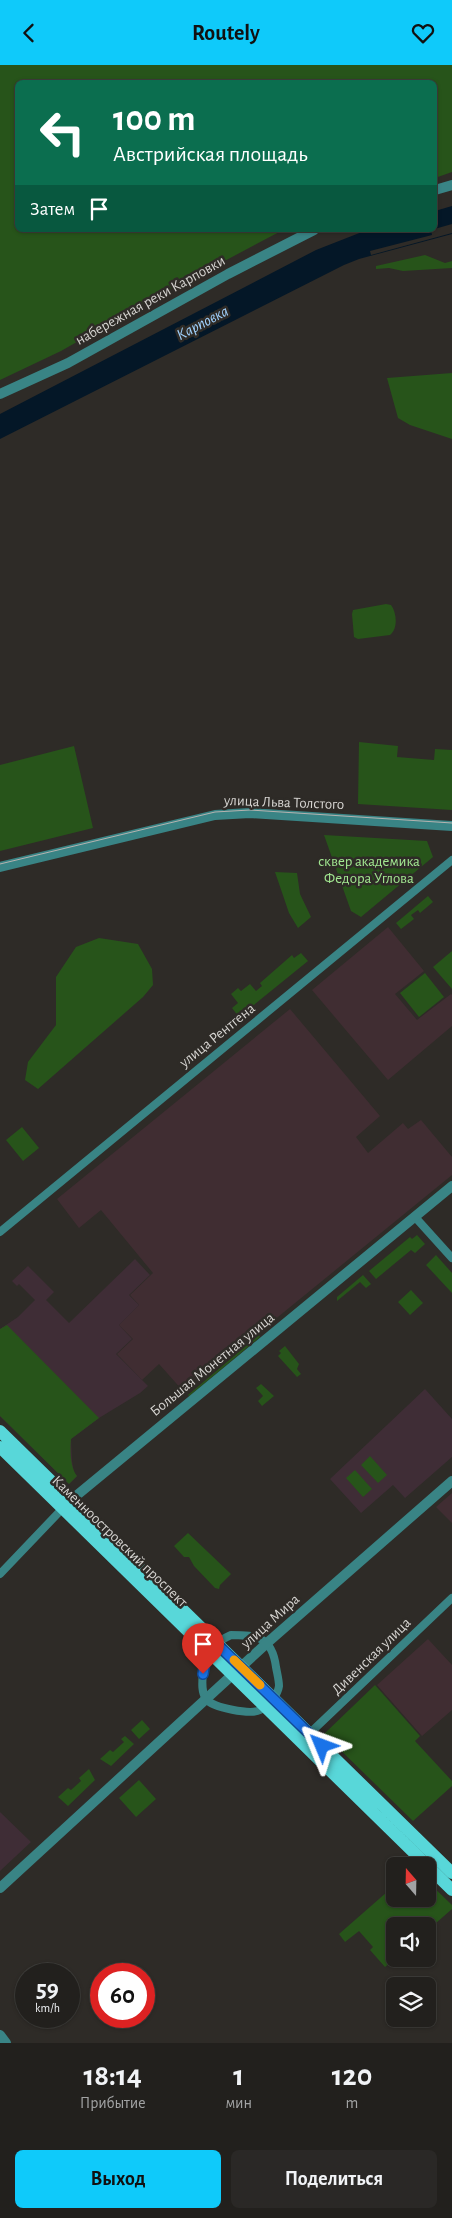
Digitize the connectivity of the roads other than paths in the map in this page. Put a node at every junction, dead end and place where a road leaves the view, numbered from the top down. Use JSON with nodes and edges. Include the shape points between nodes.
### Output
{"nodes":[{"id":1,"x":452,"y":185,"type":"edge"},
{"id":2,"x":437,"y":189,"type":"edge"},
{"id":3,"x":310,"y":232,"type":"edge"},
{"id":4,"x":0,"y":394,"type":"edge"},
{"id":5,"x":452,"y":825,"type":"edge"},
{"id":6,"x":452,"y":861,"type":"edge"},
{"id":7,"x":0,"y":867,"type":"edge"},
{"id":8,"x":452,"y":1186,"type":"edge"},
{"id":9,"x":415,"y":1217,"type":"junction"},
{"id":10,"x":0,"y":1232,"type":"edge"},
{"id":11,"x":452,"y":1257,"type":"edge"},
{"id":12,"x":0,"y":1431,"type":"edge"},
{"id":13,"x":0,"y":1447,"type":"edge"},
{"id":14,"x":452,"y":1481,"type":"edge"},
{"id":15,"x":67,"y":1504,"type":"junction"},
{"id":16,"x":0,"y":1574,"type":"edge"},
{"id":17,"x":452,"y":1598,"type":"edge"},
{"id":18,"x":267,"y":1643,"type":"junction"},
{"id":19,"x":213,"y":1648,"type":"junction"},
{"id":20,"x":237,"y":1671,"type":"junction"},
{"id":21,"x":207,"y":1699,"type":"junction"},
{"id":22,"x":269,"y":1702,"type":"junction"},
{"id":23,"x":310,"y":1733,"type":"junction"},
{"id":24,"x":452,"y":1873,"type":"edge"},
{"id":25,"x":0,"y":1888,"type":"edge"},
{"id":26,"x":452,"y":1890,"type":"edge"},
{"id":27,"x":0,"y":2035,"type":"edge"},
{"id":28,"x":6,"y":2043,"type":"edge"}],
"edges":[{"from":1,"to":2,"type":"street"},
{"from":3,"to":4,"type":"street","name":"набережная реки Карповки","via":[[68,363]]},
{"from":5,"to":7,"type":"street","name":"улица Льва Толстого","via":[[250,813],[214,815]]},
{"from":6,"to":10,"type":"street","name":"улица Рентгена"},
{"from":8,"to":9,"type":"street","name":"Большая Монетная улица"},
{"from":9,"to":11,"type":"street"},
{"from":9,"to":15,"type":"street","name":"Большая Монетная улица"},
{"from":12,"to":15,"type":"main road","name":"Каменноостровский проспект"},
{"from":13,"to":15,"type":"main road","name":"Каменноостровский проспект"},
{"from":14,"to":18,"type":"street","name":"улица Мира"},
{"from":15,"to":16,"type":"street","name":"Большая Монетная улица"},
{"from":15,"to":19,"type":"main road","name":"Каменноостровский проспект"},
{"from":17,"to":23,"type":"street","name":"Дивенская улица"},
{"from":18,"to":19,"type":"street","via":[[253,1635],[231,1635]]},
{"from":18,"to":20,"type":"street","name":"улица Мира"},
{"from":18,"to":22,"type":"street","via":[[275,1656],[279,1685],[278,1692]]},
{"from":19,"to":20,"type":"main road","name":"Каменноостровский проспект"},
{"from":19,"to":21,"type":"street","via":[[204,1663],[202,1685]]},
{"from":20,"to":21,"type":"street","name":"улица Мира"},
{"from":20,"to":22,"type":"main road","name":"Каменноостровский проспект"},
{"from":21,"to":22,"type":"street","via":[[222,1708],[253,1711],[260,1711]]},
{"from":21,"to":25,"type":"street","name":"улица Мира"},
{"from":22,"to":23,"type":"main road","name":"Каменноостровский проспект"},
{"from":22,"to":26,"type":"main road","name":"Каменноостровский проспект"},
{"from":23,"to":24,"type":"main road","name":"Каменноостровский проспект"},
{"from":27,"to":28,"type":"street"}]}
